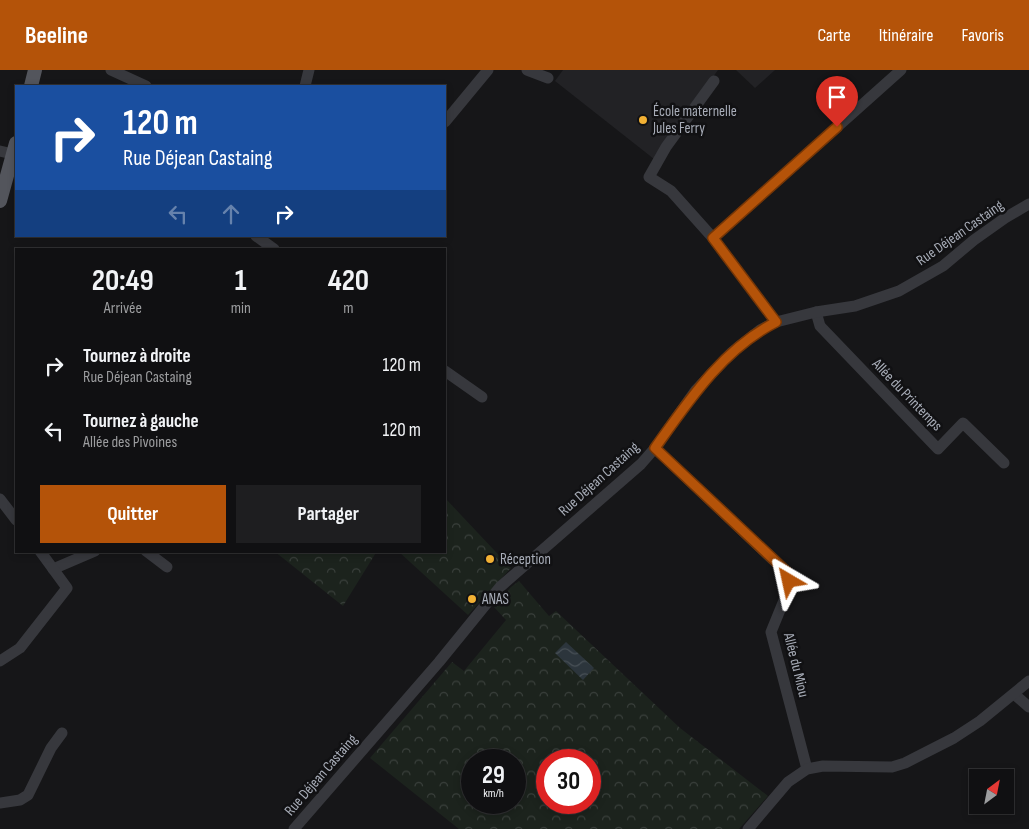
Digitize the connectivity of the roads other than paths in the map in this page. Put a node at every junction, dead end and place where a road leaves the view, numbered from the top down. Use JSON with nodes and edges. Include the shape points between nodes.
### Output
{"nodes":[{"id":1,"x":35,"y":70,"type":"edge"},
{"id":2,"x":111,"y":70,"type":"edge"},
{"id":3,"x":309,"y":70,"type":"edge"},
{"id":4,"x":488,"y":70,"type":"edge"},
{"id":5,"x":527,"y":70,"type":"edge"},
{"id":6,"x":901,"y":70,"type":"edge"},
{"id":7,"x":548,"y":78,"type":"dead end"},
{"id":8,"x":714,"y":81,"type":"dead end"},
{"id":9,"x":31,"y":85,"type":"edge"},
{"id":10,"x":144,"y":85,"type":"edge"},
{"id":11,"x":305,"y":85,"type":"edge"},
{"id":12,"x":446,"y":121,"type":"edge"},
{"id":13,"x":10,"y":150,"type":"edge"},
{"id":14,"x":0,"y":201,"type":"edge"},
{"id":15,"x":1029,"y":204,"type":"edge"},
{"id":16,"x":257,"y":237,"type":"edge"},
{"id":17,"x":713,"y":238,"type":"junction"},
{"id":18,"x":273,"y":248,"type":"edge"},
{"id":19,"x":816,"y":312,"type":"junction"},
{"id":20,"x":776,"y":322,"type":"junction"},
{"id":21,"x":446,"y":372,"type":"edge"},
{"id":22,"x":482,"y":397,"type":"dead end"},
{"id":23,"x":655,"y":448,"type":"junction"},
{"id":24,"x":1004,"y":462,"type":"dead end"},
{"id":25,"x":0,"y":499,"type":"edge"},
{"id":26,"x":15,"y":519,"type":"edge"},
{"id":27,"x":41,"y":553,"type":"edge"},
{"id":28,"x":90,"y":553,"type":"edge"},
{"id":29,"x":149,"y":553,"type":"edge"},
{"id":30,"x":167,"y":567,"type":"dead end"},
{"id":31,"x":53,"y":569,"type":"junction"},
{"id":32,"x":0,"y":661,"type":"edge"},
{"id":33,"x":1029,"y":681,"type":"edge"},
{"id":34,"x":1014,"y":694,"type":"junction"},
{"id":35,"x":1029,"y":707,"type":"edge"},
{"id":36,"x":62,"y":733,"type":"dead end"},
{"id":37,"x":806,"y":769,"type":"junction"},
{"id":38,"x":0,"y":803,"type":"edge"},
{"id":39,"x":294,"y":829,"type":"edge"},
{"id":40,"x":748,"y":829,"type":"edge"}],
"edges":[{"from":1,"to":9,"type":"main road"},
{"from":2,"to":10,"type":"street"},
{"from":3,"to":11,"type":"street"},
{"from":4,"to":12,"type":"street"},
{"from":5,"to":7,"type":"street"},
{"from":6,"to":17,"type":"street"},
{"from":8,"to":17,"type":"street","via":[[666,147],[649,177],[671,191]]},
{"from":13,"to":14,"type":"main road"},
{"from":15,"to":19,"type":"street","name":"Rue Déjean Castaing","via":[[974,240],[944,266],[899,291],[855,306]]},
{"from":16,"to":18,"type":"street"},
{"from":17,"to":20,"type":"street"},
{"from":19,"to":20,"type":"street","name":"Rue Déjean Castaing"},
{"from":19,"to":24,"type":"street","name":"Allée du Printemps","via":[[820,326],[938,449],[963,423]]},
{"from":20,"to":23,"type":"street","name":"Rue Déjean Castaing","via":[[732,352],[696,390]]},
{"from":21,"to":22,"type":"street"},
{"from":23,"to":37,"type":"street","name":"Allée du Miou","via":[[787,572],[789,588],[771,632]]},
{"from":23,"to":39,"type":"street","name":"Rue Déjean Castaing","via":[[613,490],[500,587]]},
{"from":25,"to":26,"type":"street"},
{"from":27,"to":31,"type":"street"},
{"from":28,"to":31,"type":"street"},
{"from":29,"to":30,"type":"street"},
{"from":31,"to":32,"type":"street","via":[[68,588],[20,648]]},
{"from":33,"to":34,"type":"street"},
{"from":34,"to":35,"type":"street"},
{"from":34,"to":37,"type":"street","via":[[980,722],[905,763],[892,767],[824,766]]},
{"from":36,"to":38,"type":"street","via":[[28,795],[20,800]]},
{"from":37,"to":40,"type":"street","via":[[788,782]]}]}
